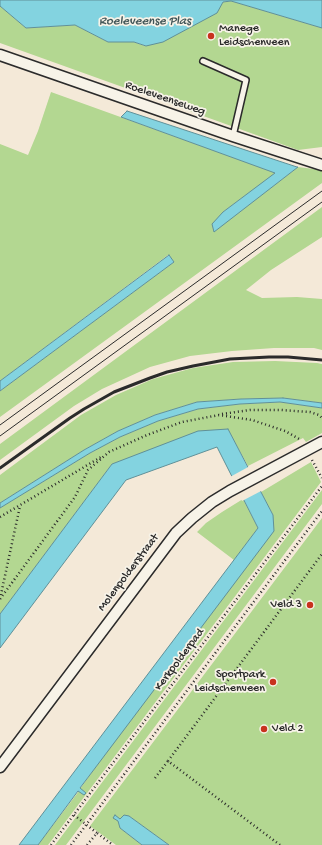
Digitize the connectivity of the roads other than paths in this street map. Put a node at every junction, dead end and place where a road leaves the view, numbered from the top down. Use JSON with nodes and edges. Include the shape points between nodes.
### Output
{"nodes":[{"id":1,"x":0,"y":55,"type":"edge"},
{"id":2,"x":203,"y":61,"type":"dead end"},
{"id":3,"x":233,"y":136,"type":"junction"},
{"id":4,"x":322,"y":165,"type":"edge"},
{"id":5,"x":322,"y":442,"type":"edge"},
{"id":6,"x":0,"y":767,"type":"edge"}],
"edges":[{"from":1,"to":3,"type":"street","name":"Roeleveenseweg"},
{"from":2,"to":3,"type":"lane","via":[[246,80]]},
{"from":3,"to":4,"type":"street","name":"Roeleveenseweg"},
{"from":5,"to":6,"type":"street","name":"Molenpolderstraat","via":[[212,502],[176,533]]}]}
